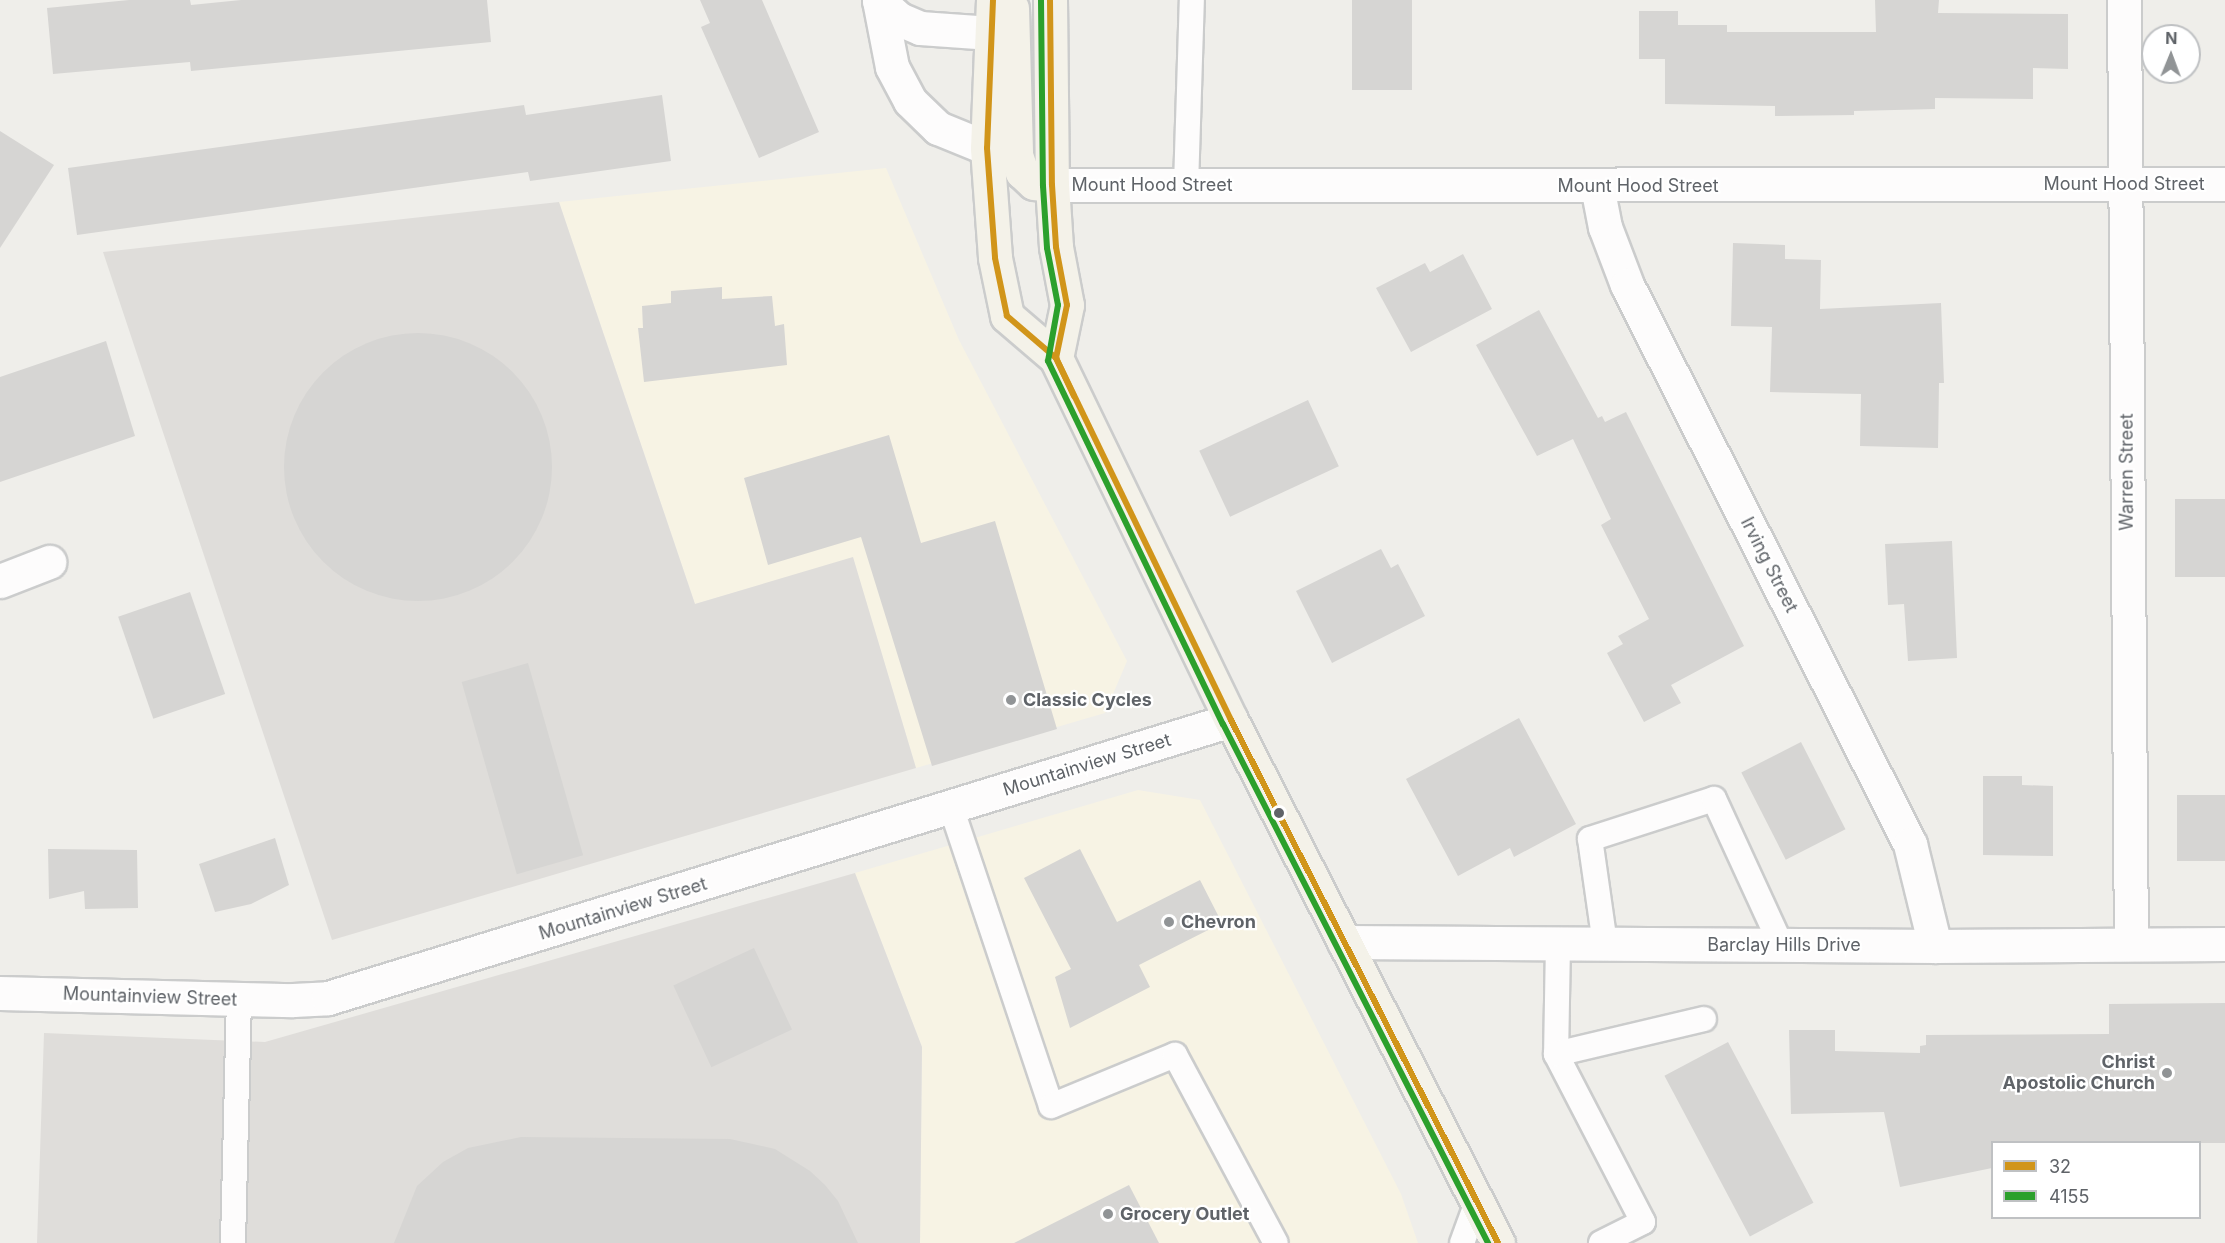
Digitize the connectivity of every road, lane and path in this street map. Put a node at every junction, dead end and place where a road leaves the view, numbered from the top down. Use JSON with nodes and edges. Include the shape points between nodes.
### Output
{"nodes":[{"id":1,"x":993,"y":0,"type":"edge"},
{"id":2,"x":1010,"y":0,"type":"edge"},
{"id":3,"x":1050,"y":0,"type":"edge"},
{"id":4,"x":1192,"y":0,"type":"edge"},
{"id":5,"x":2124,"y":0,"type":"edge"},
{"id":6,"x":879,"y":1,"type":"edge"},
{"id":7,"x":991,"y":33,"type":"junction"},
{"id":8,"x":987,"y":148,"type":"junction"},
{"id":9,"x":2125,"y":184,"type":"junction"},
{"id":10,"x":2225,"y":184,"type":"edge"},
{"id":11,"x":1052,"y":185,"type":"junction"},
{"id":12,"x":1186,"y":186,"type":"junction"},
{"id":13,"x":1597,"y":186,"type":"junction"},
{"id":14,"x":1056,"y":358,"type":"junction"},
{"id":15,"x":50,"y":562,"type":"dead end"},
{"id":16,"x":0,"y":581,"type":"edge"},
{"id":17,"x":1231,"y":720,"type":"junction"},
{"id":18,"x":951,"y":807,"type":"junction"},
{"id":19,"x":1344,"y":942,"type":"junction"},
{"id":20,"x":1558,"y":943,"type":"junction"},
{"id":21,"x":1605,"y":944,"type":"junction"},
{"id":22,"x":2131,"y":944,"type":"junction"},
{"id":23,"x":2225,"y":944,"type":"edge"},
{"id":24,"x":1781,"y":945,"type":"junction"},
{"id":25,"x":1935,"y":946,"type":"junction"},
{"id":26,"x":0,"y":993,"type":"edge"},
{"id":27,"x":238,"y":999,"type":"junction"},
{"id":28,"x":1704,"y":1019,"type":"dead end"},
{"id":29,"x":1556,"y":1054,"type":"junction"},
{"id":30,"x":1477,"y":1202,"type":"junction"},
{"id":31,"x":233,"y":1243,"type":"edge"},
{"id":32,"x":1276,"y":1243,"type":"edge"},
{"id":33,"x":1462,"y":1243,"type":"edge"},
{"id":34,"x":1498,"y":1243,"type":"edge"},
{"id":35,"x":1601,"y":1243,"type":"edge"}],
"edges":[{"from":1,"to":7,"type":"main road"},
{"from":2,"to":11,"type":"main road","via":[[1016,154],[1022,172],[1035,183]]},
{"from":3,"to":11,"type":"main road"},
{"from":4,"to":12,"type":"lane"},
{"from":5,"to":9,"type":"street","name":"Warren Street"},
{"from":6,"to":7,"type":"street","via":[[899,19],[920,28]]},
{"from":6,"to":8,"type":"street","via":[[892,67],[910,101],[938,128]]},
{"from":7,"to":8,"type":"main road"},
{"from":8,"to":14,"type":"main road","via":[[995,258],[1007,315]]},
{"from":9,"to":10,"type":"street","name":"Mount Hood Street"},
{"from":9,"to":13,"type":"street","name":"Mount Hood Street"},
{"from":9,"to":22,"type":"street","name":"Warren Street"},
{"from":11,"to":12,"type":"street","name":"Mount Hood Street"},
{"from":11,"to":14,"type":"main road","via":[[1056,247],[1067,305]]},
{"from":12,"to":13,"type":"street","name":"Mount Hood Street"},
{"from":13,"to":25,"type":"street","name":"Irving Street","via":[[1605,226],[1627,285],[1910,844]]},
{"from":14,"to":17,"type":"main road"},
{"from":15,"to":16,"type":"street"},
{"from":17,"to":18,"type":"street","name":"Mountainview Street"},
{"from":17,"to":19,"type":"main road"},
{"from":18,"to":27,"type":"street","name":"Mountainview Street","via":[[362,990],[328,998]]},
{"from":18,"to":32,"type":"lane","via":[[1051,1106],[1175,1055]]},
{"from":19,"to":20,"type":"street","name":"Barclay Hills Drive"},
{"from":19,"to":30,"type":"main road"},
{"from":20,"to":21,"type":"street","name":"Barclay Hills Drive"},
{"from":20,"to":29,"type":"lane"},
{"from":21,"to":24,"type":"street","name":"Barclay Hills Drive"},
{"from":21,"to":24,"type":"lane","via":[[1590,839],[1714,799]]},
{"from":22,"to":23,"type":"street","name":"Barclay Hills Drive"},
{"from":22,"to":25,"type":"street","name":"Barclay Hills Drive"},
{"from":24,"to":25,"type":"street","name":"Barclay Hills Drive"},
{"from":26,"to":27,"type":"street","name":"Mountainview Street"},
{"from":27,"to":31,"type":"lane"},
{"from":28,"to":29,"type":"lane"},
{"from":29,"to":35,"type":"lane","via":[[1643,1222]]},
{"from":30,"to":33,"type":"lane"},
{"from":30,"to":34,"type":"main road"}]}
